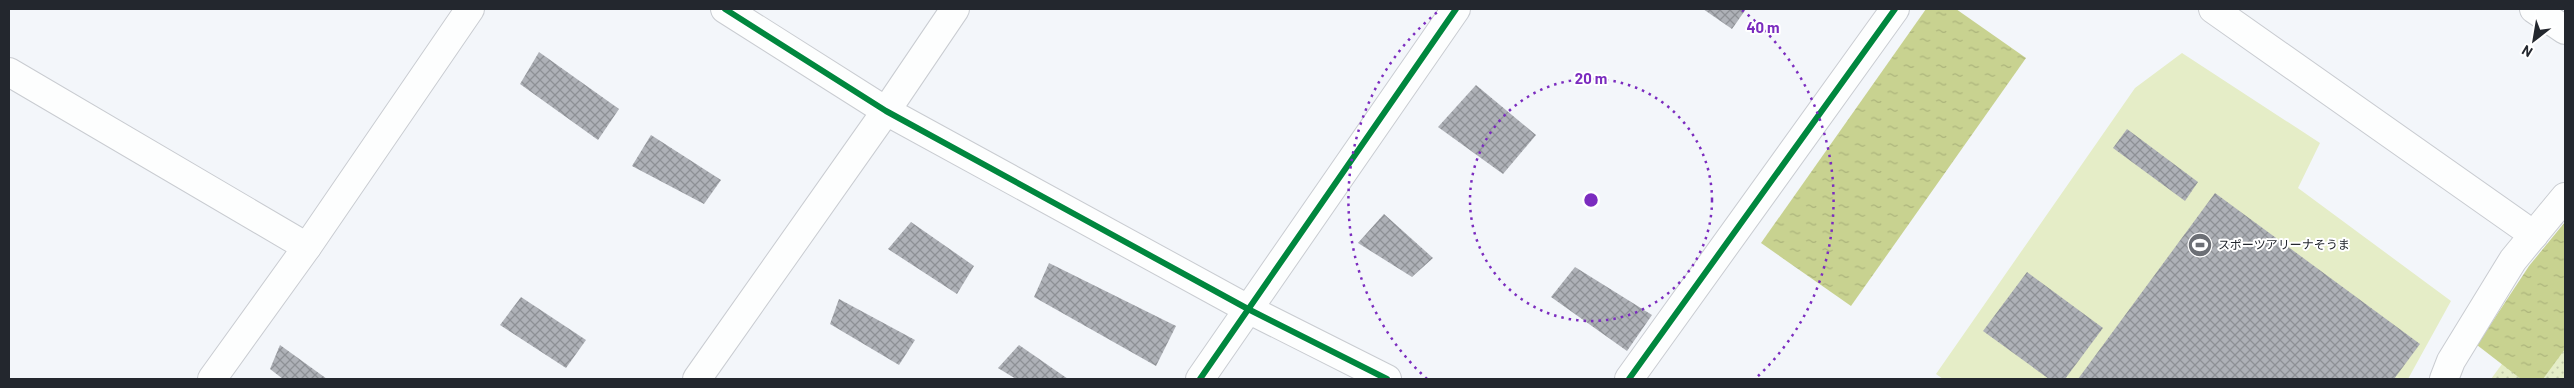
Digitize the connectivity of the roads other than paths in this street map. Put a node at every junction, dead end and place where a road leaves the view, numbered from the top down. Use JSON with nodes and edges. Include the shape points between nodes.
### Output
{"nodes":[{"id":1,"x":470,"y":9,"type":"edge"},
{"id":2,"x":725,"y":9,"type":"edge"},
{"id":3,"x":954,"y":9,"type":"edge"},
{"id":4,"x":1456,"y":9,"type":"edge"},
{"id":5,"x":1895,"y":9,"type":"edge"},
{"id":6,"x":2214,"y":9,"type":"edge"},
{"id":7,"x":2534,"y":9,"type":"edge"},
{"id":8,"x":2565,"y":30,"type":"edge"},
{"id":9,"x":9,"y":72,"type":"edge"},
{"id":10,"x":886,"y":111,"type":"junction"},
{"id":11,"x":2565,"y":197,"type":"edge"},
{"id":12,"x":2534,"y":235,"type":"junction"},
{"id":13,"x":307,"y":247,"type":"junction"},
{"id":14,"x":1248,"y":309,"type":"junction"},
{"id":15,"x":212,"y":379,"type":"edge"},
{"id":16,"x":697,"y":379,"type":"edge"},
{"id":17,"x":1200,"y":379,"type":"edge"},
{"id":18,"x":1387,"y":379,"type":"edge"},
{"id":19,"x":1629,"y":379,"type":"edge"},
{"id":20,"x":2444,"y":379,"type":"edge"}],
"edges":[{"from":1,"to":13,"type":"street"},
{"from":2,"to":10,"type":"street"},
{"from":3,"to":10,"type":"street"},
{"from":4,"to":14,"type":"street"},
{"from":5,"to":19,"type":"street"},
{"from":6,"to":12,"type":"street"},
{"from":7,"to":8,"type":"street"},
{"from":9,"to":13,"type":"street"},
{"from":10,"to":14,"type":"street"},
{"from":10,"to":16,"type":"street"},
{"from":11,"to":12,"type":"street"},
{"from":12,"to":20,"type":"street","via":[[2513,260],[2451,361]]},
{"from":13,"to":15,"type":"street"},
{"from":14,"to":17,"type":"street"},
{"from":14,"to":18,"type":"street"}]}
